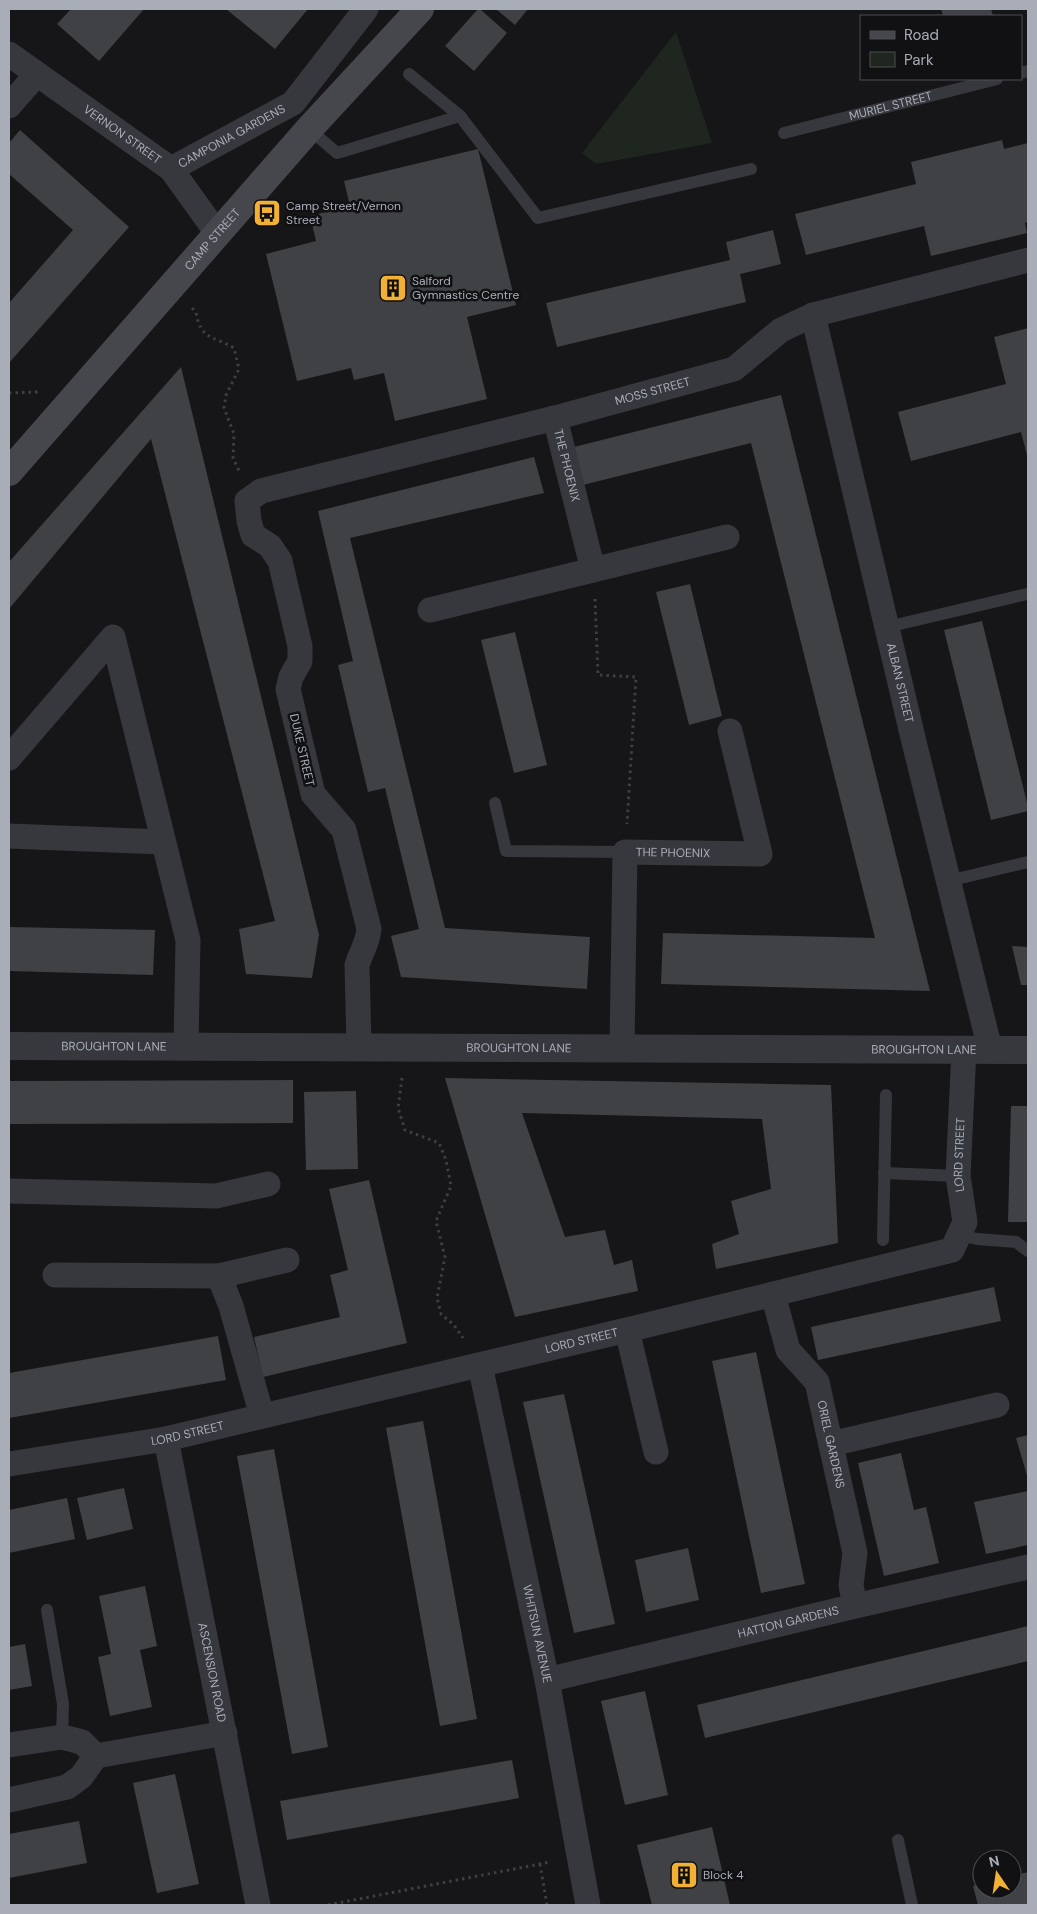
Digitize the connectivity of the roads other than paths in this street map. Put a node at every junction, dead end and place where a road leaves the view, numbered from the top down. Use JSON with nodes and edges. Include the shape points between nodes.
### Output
{"nodes":[{"id":1,"x":366,"y":9,"type":"edge"},
{"id":2,"x":420,"y":9,"type":"edge"},
{"id":3,"x":9,"y":54,"type":"edge"},
{"id":4,"x":37,"y":74,"type":"junction"},
{"id":5,"x":409,"y":74,"type":"dead end"},
{"id":6,"x":993,"y":80,"type":"edge"},
{"id":7,"x":9,"y":106,"type":"edge"},
{"id":8,"x":460,"y":116,"type":"junction"},
{"id":9,"x":309,"y":129,"type":"junction"},
{"id":10,"x":784,"y":133,"type":"dead end"},
{"id":11,"x":171,"y":169,"type":"junction"},
{"id":12,"x":752,"y":169,"type":"dead end"},
{"id":13,"x":217,"y":233,"type":"junction"},
{"id":14,"x":1028,"y":260,"type":"edge"},
{"id":15,"x":813,"y":315,"type":"junction"},
{"id":16,"x":555,"y":418,"type":"junction"},
{"id":17,"x":9,"y":472,"type":"edge"},
{"id":18,"x":257,"y":493,"type":"joint"},
{"id":19,"x":727,"y":537,"type":"dead end"},
{"id":20,"x":593,"y":570,"type":"junction"},
{"id":21,"x":1026,"y":594,"type":"dead end"},
{"id":22,"x":430,"y":610,"type":"dead end"},
{"id":23,"x":887,"y":627,"type":"junction"},
{"id":24,"x":730,"y":731,"type":"dead end"},
{"id":25,"x":9,"y":758,"type":"edge"},
{"id":26,"x":495,"y":803,"type":"dead end"},
{"id":27,"x":9,"y":836,"type":"edge"},
{"id":28,"x":163,"y":842,"type":"junction"},
{"id":29,"x":625,"y":852,"type":"junction"},
{"id":30,"x":1028,"y":862,"type":"edge"},
{"id":31,"x":948,"y":881,"type":"junction"},
{"id":32,"x":9,"y":1046,"type":"edge"},
{"id":33,"x":186,"y":1046,"type":"junction"},
{"id":34,"x":359,"y":1046,"type":"junction"},
{"id":35,"x":622,"y":1048,"type":"junction"},
{"id":36,"x":977,"y":1049,"type":"junction"},
{"id":37,"x":1028,"y":1050,"type":"edge"},
{"id":38,"x":886,"y":1095,"type":"dead end"},
{"id":39,"x":884,"y":1173,"type":"junction"},
{"id":40,"x":958,"y":1176,"type":"junction"},
{"id":41,"x":268,"y":1184,"type":"dead end"},
{"id":42,"x":9,"y":1191,"type":"edge"},
{"id":43,"x":958,"y":1235,"type":"junction"},
{"id":44,"x":883,"y":1240,"type":"dead end"},
{"id":45,"x":1028,"y":1251,"type":"edge"},
{"id":46,"x":288,"y":1260,"type":"dead end"},
{"id":47,"x":55,"y":1274,"type":"dead end"},
{"id":48,"x":219,"y":1276,"type":"junction"},
{"id":49,"x":774,"y":1294,"type":"junction"},
{"id":50,"x":626,"y":1330,"type":"junction"},
{"id":51,"x":480,"y":1364,"type":"junction"},
{"id":52,"x":997,"y":1405,"type":"dead end"},
{"id":53,"x":262,"y":1416,"type":"junction"},
{"id":54,"x":166,"y":1438,"type":"junction"},
{"id":55,"x":831,"y":1444,"type":"junction"},
{"id":56,"x":656,"y":1452,"type":"dead end"},
{"id":57,"x":9,"y":1464,"type":"edge"},
{"id":58,"x":1028,"y":1567,"type":"edge"},
{"id":59,"x":855,"y":1606,"type":"junction"},
{"id":60,"x":47,"y":1610,"type":"dead end"},
{"id":61,"x":547,"y":1680,"type":"junction"},
{"id":62,"x":225,"y":1734,"type":"junction"},
{"id":63,"x":62,"y":1737,"type":"junction"},
{"id":64,"x":9,"y":1745,"type":"edge"},
{"id":65,"x":96,"y":1756,"type":"junction"},
{"id":66,"x":9,"y":1800,"type":"edge"},
{"id":67,"x":898,"y":1840,"type":"dead end"},
{"id":68,"x":258,"y":1905,"type":"edge"},
{"id":69,"x":588,"y":1905,"type":"edge"},
{"id":70,"x":912,"y":1905,"type":"edge"}],
"edges":[{"from":1,"to":11,"type":"street","name":"CAMPONIA GARDENS","via":[[293,103]]},
{"from":2,"to":9,"type":"main road","name":"CAMP STREET"},
{"from":3,"to":4,"type":"street","name":"VERNON STREET"},
{"from":4,"to":7,"type":"street"},
{"from":4,"to":11,"type":"street","name":"VERNON STREET"},
{"from":5,"to":8,"type":"lane"},
{"from":6,"to":10,"type":"lane","name":"MURIEL STREET"},
{"from":8,"to":9,"type":"lane","via":[[337,153]]},
{"from":8,"to":12,"type":"lane","via":[[538,218]]},
{"from":9,"to":13,"type":"main road","name":"CAMP STREET"},
{"from":11,"to":13,"type":"street","name":"VERNON STREET"},
{"from":13,"to":17,"type":"main road","name":"CAMP STREET"},
{"from":14,"to":15,"type":"street","name":"MOSS STREET"},
{"from":15,"to":16,"type":"street","name":"MOSS STREET","via":[[781,330],[734,369]]},
{"from":15,"to":23,"type":"street","name":"ALBAN STREET"},
{"from":16,"to":18,"type":"street","name":"MOSS STREET"},
{"from":16,"to":20,"type":"street","name":"THE PHOENIX"},
{"from":18,"to":34,"type":"street","name":"DUKE STREET","via":[[247,501],[248,521],[253,536],[270,546],[280,561],[300,646],[300,661],[288,689],[313,794],[344,830],[369,929],[368,943],[357,965]]},
{"from":19,"to":20,"type":"street"},
{"from":20,"to":22,"type":"street"},
{"from":21,"to":23,"type":"lane"},
{"from":23,"to":31,"type":"street","name":"ALBAN STREET"},
{"from":24,"to":29,"type":"street","name":"THE PHOENIX","via":[[760,854]]},
{"from":25,"to":28,"type":"street","via":[[112,637]]},
{"from":26,"to":29,"type":"lane","via":[[506,851]]},
{"from":27,"to":28,"type":"street"},
{"from":28,"to":33,"type":"street","via":[[188,940]]},
{"from":29,"to":35,"type":"street","name":"THE PHOENIX"},
{"from":30,"to":31,"type":"lane"},
{"from":31,"to":36,"type":"street","name":"ALBAN STREET"},
{"from":32,"to":33,"type":"street","name":"BROUGHTON LANE"},
{"from":33,"to":34,"type":"street","name":"BROUGHTON LANE"},
{"from":34,"to":35,"type":"street","name":"BROUGHTON LANE"},
{"from":35,"to":36,"type":"street","name":"BROUGHTON LANE"},
{"from":36,"to":37,"type":"street","name":"BROUGHTON LANE"},
{"from":36,"to":40,"type":"street","name":"LORD STREET"},
{"from":38,"to":39,"type":"lane"},
{"from":39,"to":40,"type":"lane"},
{"from":39,"to":44,"type":"lane"},
{"from":40,"to":43,"type":"street","name":"LORD STREET","via":[[965,1222]]},
{"from":41,"to":42,"type":"street","via":[[216,1196]]},
{"from":43,"to":45,"type":"lane","via":[[978,1240],[1016,1242]]},
{"from":43,"to":49,"type":"street","name":"LORD STREET","via":[[952,1250]]},
{"from":46,"to":48,"type":"street"},
{"from":47,"to":48,"type":"street"},
{"from":48,"to":53,"type":"street","via":[[231,1306]]},
{"from":49,"to":50,"type":"street","name":"LORD STREET"},
{"from":49,"to":55,"type":"street","name":"ORIEL GARDENS","via":[[788,1350],[817,1382]]},
{"from":50,"to":51,"type":"street","name":"LORD STREET"},
{"from":50,"to":56,"type":"street"},
{"from":51,"to":53,"type":"street","name":"LORD STREET"},
{"from":51,"to":61,"type":"street","name":"WHITSUN AVENUE"},
{"from":52,"to":55,"type":"street"},
{"from":53,"to":54,"type":"street","name":"LORD STREET"},
{"from":54,"to":57,"type":"street","name":"LORD STREET"},
{"from":54,"to":62,"type":"street","name":"ASCENSION ROAD"},
{"from":55,"to":59,"type":"street","name":"ORIEL GARDENS","via":[[855,1553],[851,1585]]},
{"from":58,"to":59,"type":"street","name":"HATTON GARDENS"},
{"from":59,"to":61,"type":"street","name":"HATTON GARDENS"},
{"from":60,"to":63,"type":"lane","via":[[63,1704]]},
{"from":61,"to":69,"type":"street","name":"WHITSUN AVENUE"},
{"from":62,"to":65,"type":"street"},
{"from":62,"to":68,"type":"street","name":"ASCENSION ROAD"},
{"from":63,"to":64,"type":"street"},
{"from":63,"to":65,"type":"street","via":[[82,1742]]},
{"from":65,"to":66,"type":"street","via":[[81,1777],[67,1787]]},
{"from":67,"to":70,"type":"lane"}]}
